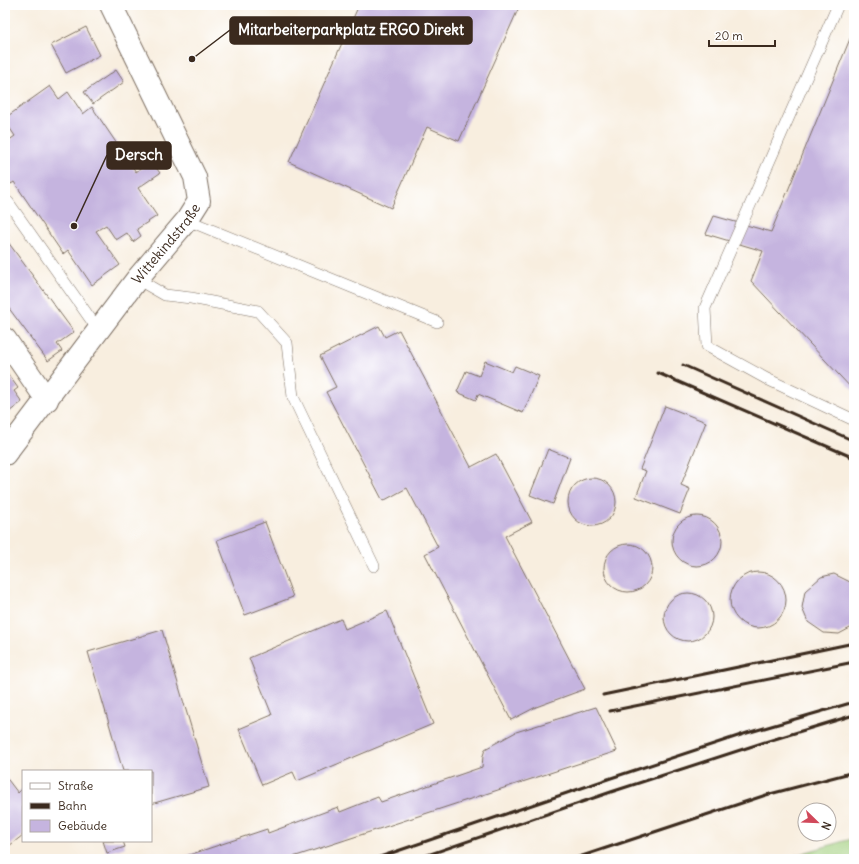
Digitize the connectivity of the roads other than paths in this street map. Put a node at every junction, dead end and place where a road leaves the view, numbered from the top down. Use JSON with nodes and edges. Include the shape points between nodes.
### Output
{"nodes":[{"id":1,"x":111,"y":5,"type":"edge"},
{"id":2,"x":838,"y":5,"type":"edge"},
{"id":3,"x":5,"y":203,"type":"edge"},
{"id":4,"x":187,"y":220,"type":"junction"},
{"id":5,"x":137,"y":279,"type":"junction"},
{"id":6,"x":437,"y":322,"type":"dead end"},
{"id":7,"x":99,"y":331,"type":"junction"},
{"id":8,"x":5,"y":339,"type":"edge"},
{"id":9,"x":47,"y":400,"type":"junction"},
{"id":10,"x":854,"y":420,"type":"edge"},
{"id":11,"x":5,"y":454,"type":"edge"},
{"id":12,"x":374,"y":566,"type":"dead end"}],
"edges":[{"from":1,"to":4,"type":"street","name":"Wittekindstraße","via":[[195,178],[199,201]]},
{"from":2,"to":10,"type":"lane","via":[[705,308],[708,346],[767,379]]},
{"from":3,"to":7,"type":"lane","via":[[8,202]]},
{"from":4,"to":5,"type":"street","name":"Wittekindstraße"},
{"from":4,"to":6,"type":"lane"},
{"from":5,"to":7,"type":"street","name":"Wittekindstraße"},
{"from":5,"to":12,"type":"lane","via":[[165,295],[258,311],[287,342],[293,398]]},
{"from":7,"to":9,"type":"street","name":"Wittekindstraße"},
{"from":8,"to":9,"type":"street"},
{"from":9,"to":11,"type":"street","name":"Wittekindstraße"}]}
